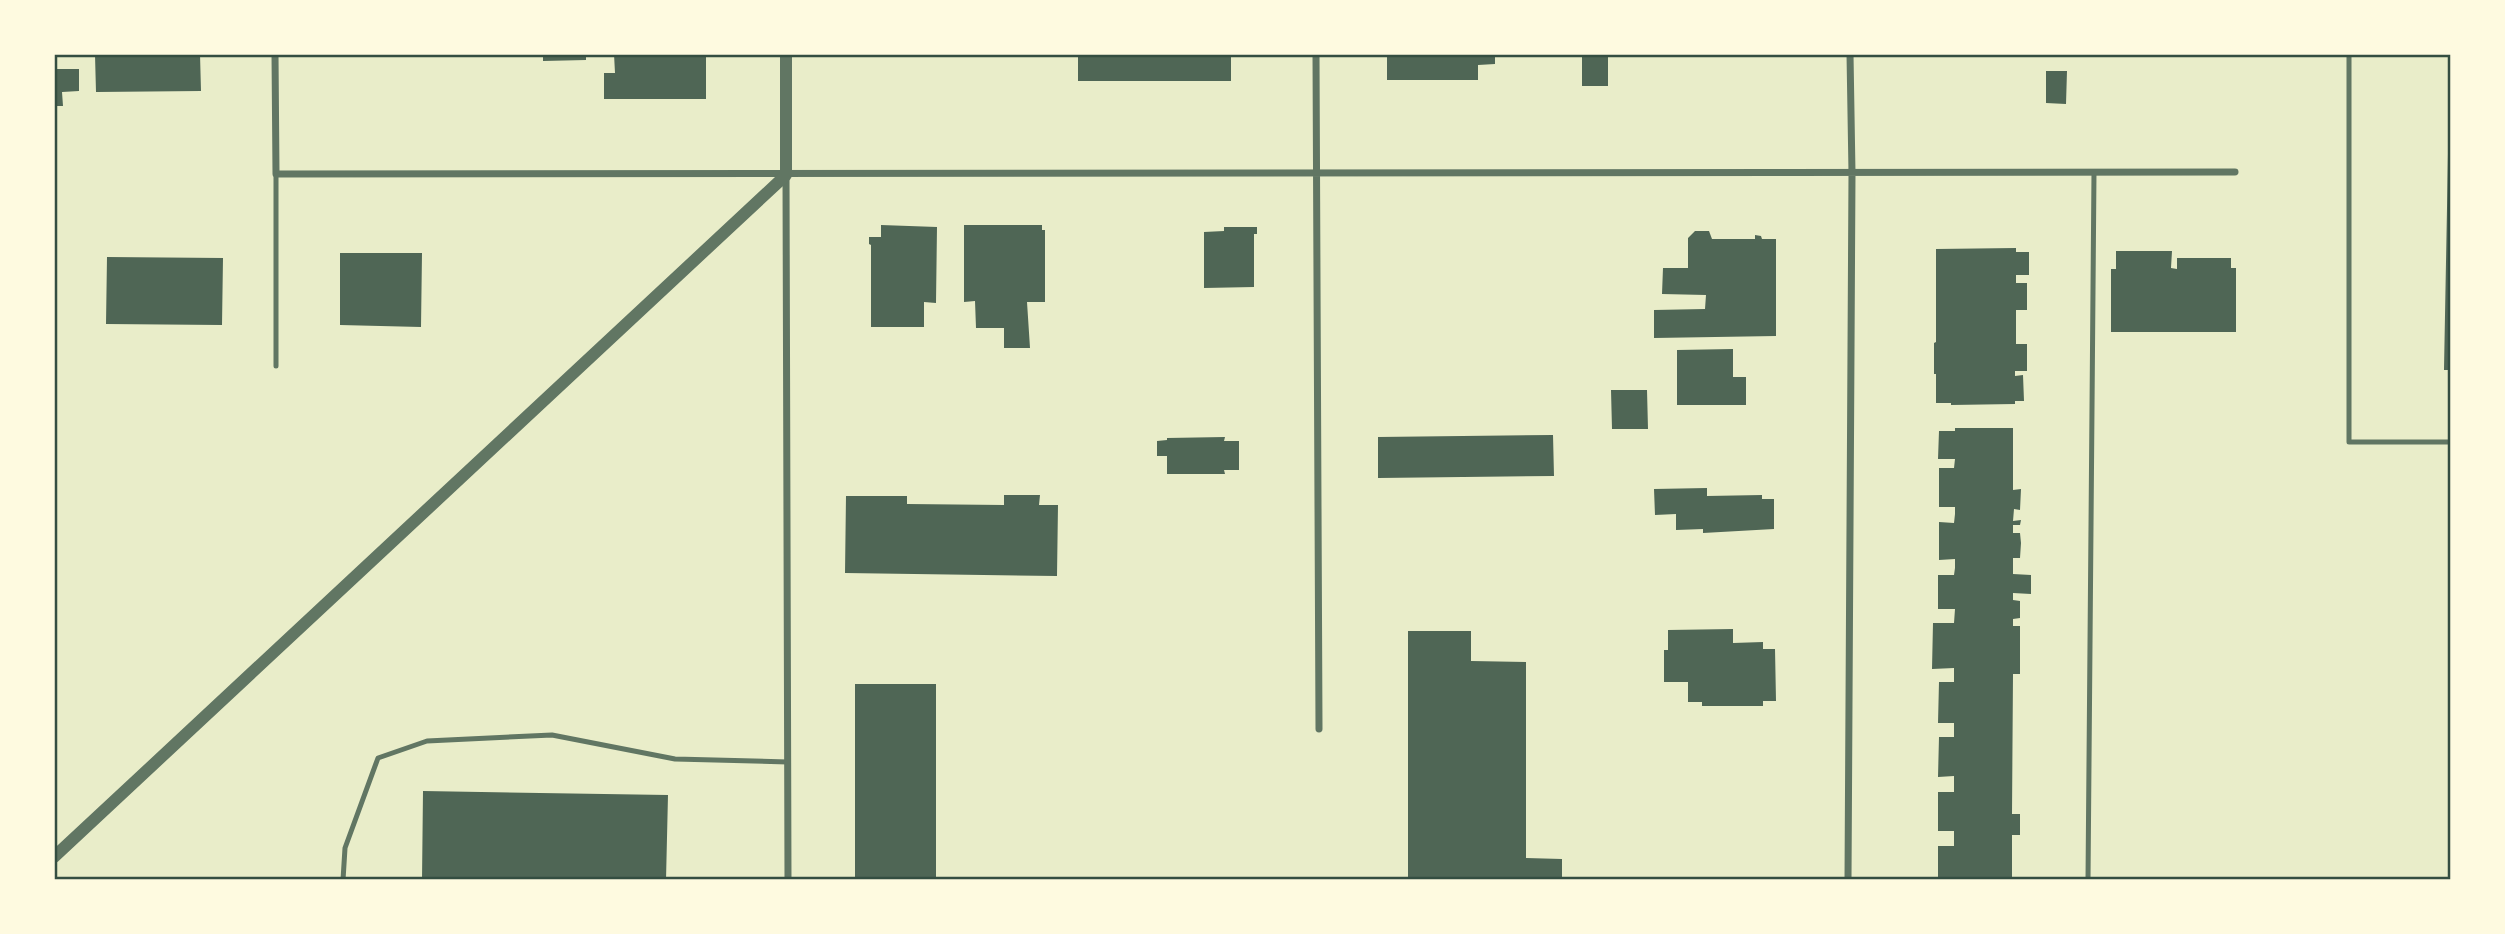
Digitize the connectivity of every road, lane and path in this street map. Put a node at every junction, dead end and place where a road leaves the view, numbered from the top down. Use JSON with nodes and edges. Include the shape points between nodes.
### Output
{"nodes":[{"id":1,"x":275,"y":54,"type":"edge"},
{"id":2,"x":786,"y":54,"type":"edge"},
{"id":3,"x":1316,"y":54,"type":"edge"},
{"id":4,"x":1850,"y":54,"type":"edge"},
{"id":5,"x":2349,"y":54,"type":"edge"},
{"id":6,"x":2094,"y":172,"type":"junction"},
{"id":7,"x":2235,"y":172,"type":"dead end"},
{"id":8,"x":1315,"y":173,"type":"junction"},
{"id":9,"x":1852,"y":173,"type":"junction"},
{"id":10,"x":276,"y":174,"type":"junction"},
{"id":11,"x":786,"y":174,"type":"junction"},
{"id":12,"x":276,"y":366,"type":"dead end"},
{"id":13,"x":2451,"y":442,"type":"edge"},
{"id":14,"x":1319,"y":729,"type":"dead end"},
{"id":15,"x":788,"y":762,"type":"junction"},
{"id":16,"x":54,"y":857,"type":"edge"},
{"id":17,"x":342,"y":880,"type":"edge"},
{"id":18,"x":788,"y":880,"type":"edge"},
{"id":19,"x":1849,"y":880,"type":"edge"},
{"id":20,"x":2088,"y":880,"type":"edge"}],
"edges":[{"from":1,"to":10,"type":"street"},
{"from":2,"to":11,"type":"street"},
{"from":3,"to":8,"type":"street"},
{"from":4,"to":9,"type":"street"},
{"from":5,"to":13,"type":"lane","via":[[2349,442]]},
{"from":6,"to":7,"type":"street"},
{"from":6,"to":9,"type":"street"},
{"from":6,"to":20,"type":"lane"},
{"from":8,"to":9,"type":"street"},
{"from":8,"to":11,"type":"street"},
{"from":8,"to":14,"type":"street"},
{"from":9,"to":19,"type":"street"},
{"from":10,"to":11,"type":"street"},
{"from":10,"to":12,"type":"lane"},
{"from":11,"to":15,"type":"street"},
{"from":11,"to":16,"type":"street"},
{"from":15,"to":17,"type":"lane","via":[[675,759],[552,735],[427,741],[378,758],[345,848]]},
{"from":15,"to":18,"type":"street"}]}
